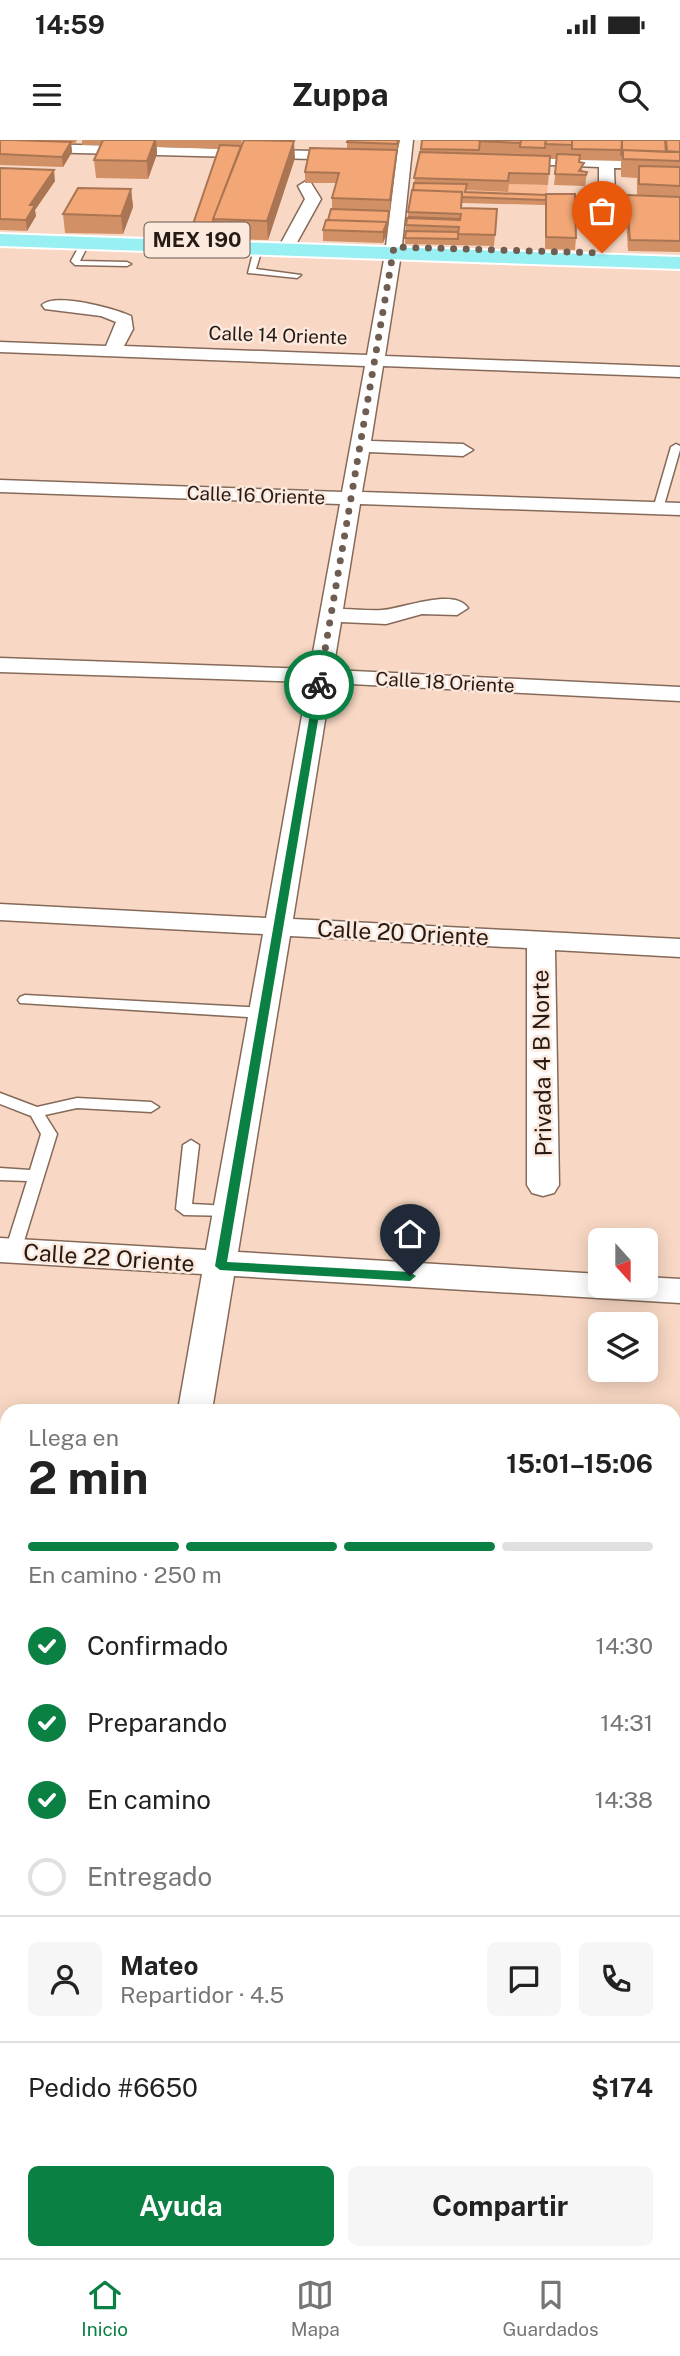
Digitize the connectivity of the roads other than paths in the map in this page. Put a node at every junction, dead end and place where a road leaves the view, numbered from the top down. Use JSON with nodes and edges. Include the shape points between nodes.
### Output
{"nodes":[{"id":1,"x":406,"y":140,"type":"edge"},
{"id":2,"x":0,"y":146,"type":"edge"},
{"id":3,"x":364,"y":156,"type":"edge"},
{"id":4,"x":497,"y":160,"type":"edge"},
{"id":5,"x":606,"y":163,"type":"junction"},
{"id":6,"x":680,"y":165,"type":"edge"},
{"id":7,"x":306,"y":186,"type":"edge"},
{"id":8,"x":607,"y":196,"type":"dead end"},
{"id":9,"x":0,"y":233,"type":"edge"},
{"id":10,"x":0,"y":240,"type":"edge"},
{"id":11,"x":85,"y":243,"type":"junction"},
{"id":12,"x":289,"y":243,"type":"junction"},
{"id":13,"x":258,"y":249,"type":"junction"},
{"id":14,"x":394,"y":250,"type":"junction"},
{"id":15,"x":680,"y":255,"type":"edge"},
{"id":16,"x":680,"y":263,"type":"edge"},
{"id":17,"x":127,"y":264,"type":"dead end"},
{"id":18,"x":298,"y":275,"type":"dead end"},
{"id":19,"x":51,"y":305,"type":"dead end"},
{"id":20,"x":0,"y":347,"type":"edge"},
{"id":21,"x":113,"y":350,"type":"junction"},
{"id":22,"x":375,"y":359,"type":"junction"},
{"id":23,"x":680,"y":372,"type":"edge"},
{"id":24,"x":360,"y":446,"type":"junction"},
{"id":25,"x":676,"y":447,"type":"dead end"},
{"id":26,"x":463,"y":450,"type":"dead end"},
{"id":27,"x":0,"y":486,"type":"edge"},
{"id":28,"x":351,"y":499,"type":"junction"},
{"id":29,"x":657,"y":509,"type":"junction"},
{"id":30,"x":680,"y":509,"type":"edge"},
{"id":31,"x":457,"y":608,"type":"dead end"},
{"id":32,"x":331,"y":615,"type":"junction"},
{"id":33,"x":0,"y":665,"type":"edge"},
{"id":34,"x":321,"y":676,"type":"junction"},
{"id":35,"x":680,"y":694,"type":"edge"},
{"id":36,"x":0,"y":912,"type":"edge"},
{"id":37,"x":278,"y":926,"type":"junction"},
{"id":38,"x":541,"y":940,"type":"junction"},
{"id":39,"x":680,"y":948,"type":"edge"},
{"id":40,"x":25,"y":1000,"type":"dead end"},
{"id":41,"x":263,"y":1013,"type":"junction"},
{"id":42,"x":0,"y":1098,"type":"edge"},
{"id":43,"x":151,"y":1107,"type":"dead end"},
{"id":44,"x":36,"y":1112,"type":"junction"},
{"id":45,"x":191,"y":1145,"type":"dead end"},
{"id":46,"x":0,"y":1174,"type":"edge"},
{"id":47,"x":34,"y":1176,"type":"junction"},
{"id":48,"x":543,"y":1185,"type":"dead end"},
{"id":49,"x":229,"y":1212,"type":"junction"},
{"id":50,"x":6,"y":1251,"type":"edge"},
{"id":51,"x":220,"y":1266,"type":"junction"},
{"id":52,"x":680,"y":1291,"type":"edge"},
{"id":53,"x":196,"y":1404,"type":"edge"}],
"edges":[{"from":1,"to":14,"type":"street"},
{"from":2,"to":3,"type":"street","via":[[288,149]]},
{"from":4,"to":5,"type":"street"},
{"from":5,"to":6,"type":"street"},
{"from":5,"to":8,"type":"street"},
{"from":7,"to":12,"type":"street","via":[[313,199]]},
{"from":9,"to":12,"type":"main road","number":"MEX 190"},
{"from":10,"to":11,"type":"main road","number":"MEX 190"},
{"from":11,"to":13,"type":"main road","number":"MEX 190"},
{"from":11,"to":17,"type":"lane","via":[[78,263]]},
{"from":12,"to":14,"type":"main road","number":"MEX 190"},
{"from":13,"to":14,"type":"main road","number":"MEX 190"},
{"from":13,"to":18,"type":"lane","via":[[251,271]]},
{"from":14,"to":15,"type":"main road","number":"MEX 190"},
{"from":14,"to":16,"type":"main road","number":"MEX 190"},
{"from":14,"to":22,"type":"street"},
{"from":19,"to":21,"type":"street","via":[[105,311],[125,320]]},
{"from":20,"to":21,"type":"street","name":"Calle 14 Oriente"},
{"from":21,"to":22,"type":"street","name":"Calle 14 Oriente"},
{"from":22,"to":23,"type":"street","name":"Calle 14 Oriente"},
{"from":22,"to":24,"type":"street"},
{"from":24,"to":26,"type":"street"},
{"from":24,"to":28,"type":"street"},
{"from":25,"to":29,"type":"lane"},
{"from":27,"to":28,"type":"street","name":"Calle 16 Oriente"},
{"from":28,"to":29,"type":"street","name":"Calle 16 Oriente"},
{"from":28,"to":32,"type":"street"},
{"from":29,"to":30,"type":"street","name":"Calle 16 Oriente"},
{"from":31,"to":32,"type":"street","via":[[421,607],[386,617]]},
{"from":32,"to":34,"type":"street"},
{"from":33,"to":34,"type":"street","name":"Calle 18 Oriente"},
{"from":34,"to":35,"type":"street","name":"Calle 18 Oriente"},
{"from":34,"to":37,"type":"street"},
{"from":36,"to":37,"type":"street","name":"Calle 20 Oriente"},
{"from":37,"to":38,"type":"street","name":"Calle 20 Oriente"},
{"from":37,"to":41,"type":"street"},
{"from":38,"to":39,"type":"street","name":"Calle 20 Oriente"},
{"from":38,"to":48,"type":"street","name":"Privada 4 B Norte"},
{"from":40,"to":41,"type":"lane"},
{"from":41,"to":49,"type":"street"},
{"from":42,"to":44,"type":"lane"},
{"from":43,"to":44,"type":"lane","via":[[77,1103]]},
{"from":44,"to":47,"type":"lane","via":[[49,1134]]},
{"from":45,"to":49,"type":"lane","via":[[182,1216]]},
{"from":46,"to":47,"type":"lane"},
{"from":47,"to":50,"type":"lane"},
{"from":49,"to":51,"type":"street"},
{"from":50,"to":51,"type":"street","name":"Calle 22 Oriente"},
{"from":51,"to":52,"type":"street","name":"Calle 22 Oriente"},
{"from":51,"to":53,"type":"street"}]}
